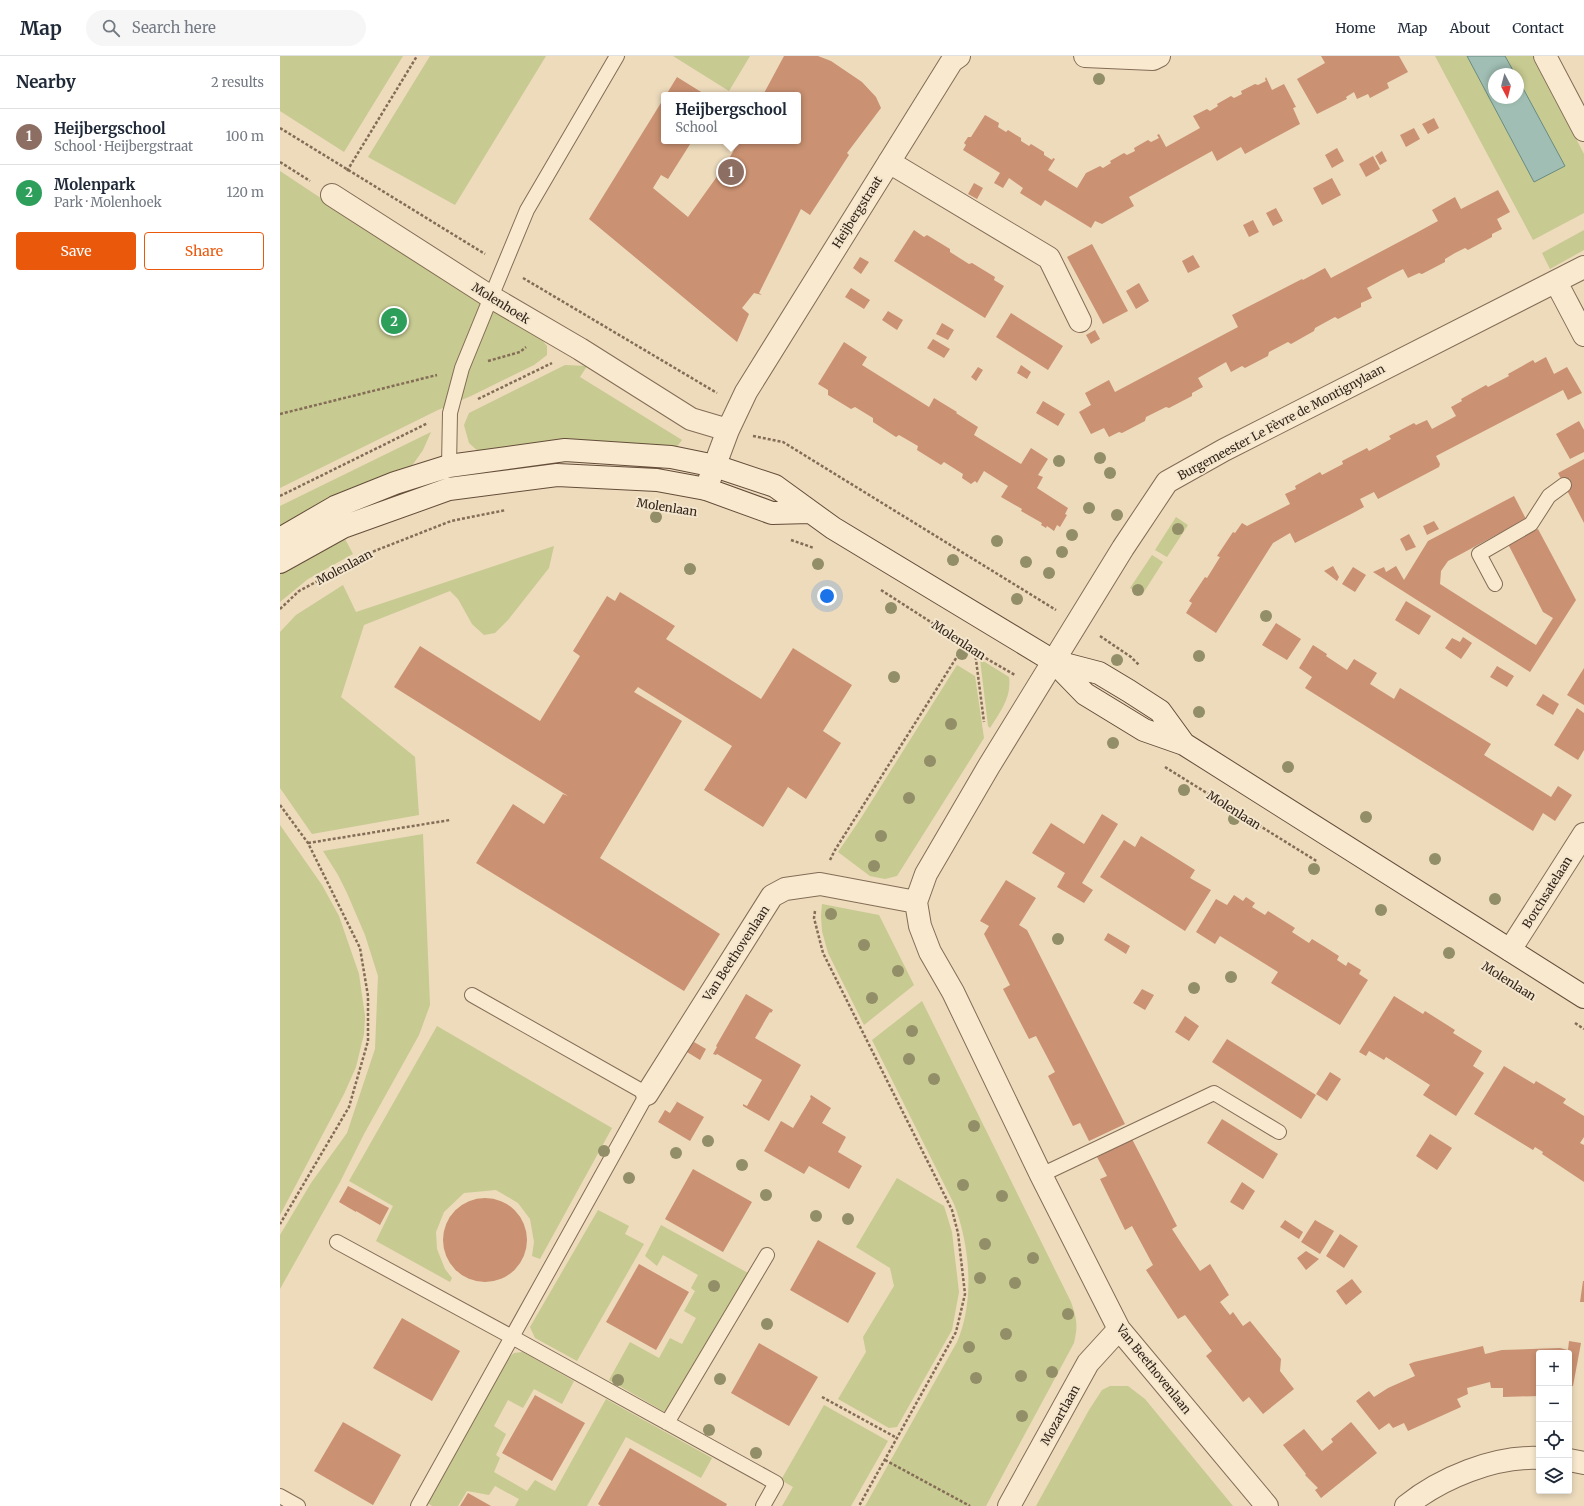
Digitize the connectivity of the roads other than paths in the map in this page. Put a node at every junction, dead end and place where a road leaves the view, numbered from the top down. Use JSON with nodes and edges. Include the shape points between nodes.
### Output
{"nodes":[{"id":1,"x":617,"y":56,"type":"edge"},
{"id":2,"x":959,"y":56,"type":"edge"},
{"id":3,"x":1085,"y":56,"type":"edge"},
{"id":4,"x":1159,"y":56,"type":"edge"},
{"id":5,"x":1545,"y":56,"type":"edge"},
{"id":6,"x":1584,"y":130,"type":"edge"},
{"id":7,"x":889,"y":162,"type":"junction"},
{"id":8,"x":332,"y":195,"type":"road end"},
{"id":9,"x":1584,"y":266,"type":"edge"},
{"id":10,"x":1556,"y":282,"type":"junction"},
{"id":11,"x":491,"y":297,"type":"junction"},
{"id":12,"x":1080,"y":321,"type":"dead end"},
{"id":13,"x":1584,"y":334,"type":"edge"},
{"id":14,"x":728,"y":430,"type":"junction"},
{"id":15,"x":449,"y":466,"type":"junction"},
{"id":16,"x":715,"y":466,"type":"junction"},
{"id":17,"x":1564,"y":485,"type":"dead end"},
{"id":18,"x":706,"y":489,"type":"junction"},
{"id":19,"x":810,"y":512,"type":"junction"},
{"id":20,"x":280,"y":539,"type":"edge"},
{"id":21,"x":280,"y":562,"type":"edge"},
{"id":22,"x":1495,"y":584,"type":"dead end"},
{"id":23,"x":1054,"y":661,"type":"junction"},
{"id":24,"x":1584,"y":834,"type":"edge"},
{"id":25,"x":916,"y":902,"type":"junction"},
{"id":26,"x":1510,"y":950,"type":"junction"},
{"id":27,"x":472,"y":995,"type":"dead end"},
{"id":28,"x":1584,"y":997,"type":"edge"},
{"id":29,"x":646,"y":1094,"type":"junction"},
{"id":30,"x":1279,"y":1132,"type":"dead end"},
{"id":31,"x":1041,"y":1175,"type":"junction"},
{"id":32,"x":337,"y":1242,"type":"dead end"},
{"id":33,"x":766,"y":1255,"type":"dead end"},
{"id":34,"x":1119,"y":1329,"type":"junction"},
{"id":35,"x":512,"y":1337,"type":"junction"},
{"id":36,"x":668,"y":1423,"type":"junction"},
{"id":37,"x":1536,"y":1458,"type":"edge"},
{"id":38,"x":1572,"y":1461,"type":"edge"},
{"id":39,"x":1584,"y":1463,"type":"edge"},
{"id":40,"x":280,"y":1496,"type":"edge"},
{"id":41,"x":298,"y":1506,"type":"edge"},
{"id":42,"x":418,"y":1506,"type":"edge"},
{"id":43,"x":763,"y":1506,"type":"edge"},
{"id":44,"x":1009,"y":1506,"type":"edge"},
{"id":45,"x":1267,"y":1506,"type":"edge"},
{"id":46,"x":1406,"y":1506,"type":"edge"}],
"edges":[{"from":1,"to":11,"type":"lane","via":[[527,210]]},
{"from":2,"to":7,"type":"street","via":[[952,61]]},
{"from":3,"to":4,"type":"street","via":[[1153,59]]},
{"from":5,"to":6,"type":"street"},
{"from":7,"to":12,"type":"street","name":"Heijbergstraat","via":[[1049,258]]},
{"from":7,"to":14,"type":"street","name":"Heijbergstraat","via":[[746,392]]},
{"from":8,"to":11,"type":"street","name":"Molenhoek"},
{"from":9,"to":10,"type":"street","name":"Burgemeester Le Fèvre de Montignylaan"},
{"from":10,"to":13,"type":"street"},
{"from":10,"to":23,"type":"street","name":"Burgemeester Le Fèvre de Montignylaan","via":[[1281,421],[1167,482]]},
{"from":11,"to":14,"type":"street","name":"Molenhoek","via":[[580,349],[690,419]]},
{"from":11,"to":15,"type":"lane","via":[[462,368],[450,413]]},
{"from":14,"to":16,"type":"street","name":"Heijbergstraat"},
{"from":15,"to":16,"type":"street","via":[[565,450],[671,457]]},
{"from":15,"to":20,"type":"street","via":[[395,483],[335,507]]},
{"from":16,"to":18,"type":"street","name":"Heijbergstraat"},
{"from":16,"to":19,"type":"street","via":[[775,486]]},
{"from":17,"to":22,"type":"lane","via":[[1549,496],[1531,524],[1478,554]]},
{"from":18,"to":19,"type":"street","name":"Molenlaan","via":[[772,513]]},
{"from":18,"to":21,"type":"street","name":"Molenlaan","via":[[657,480],[557,475],[449,489],[343,527]]},
{"from":19,"to":23,"type":"street"},
{"from":23,"to":25,"type":"street","name":"Van Beethovenlaan","via":[[926,874]]},
{"from":23,"to":26,"type":"street","via":[[1085,694],[1144,730],[1184,744]]},
{"from":24,"to":26,"type":"street","name":"Borchsatelaan"},
{"from":25,"to":29,"type":"street","name":"Van Beethovenlaan","via":[[820,884],[785,889],[772,896]]},
{"from":25,"to":31,"type":"street","name":"Van Beethovenlaan","via":[[920,926],[930,952],[953,992]]},
{"from":26,"to":28,"type":"street"},
{"from":27,"to":29,"type":"lane"},
{"from":29,"to":35,"type":"lane"},
{"from":30,"to":31,"type":"lane","via":[[1214,1093]]},
{"from":31,"to":34,"type":"street","name":"Van Beethovenlaan"},
{"from":32,"to":35,"type":"lane"},
{"from":33,"to":36,"type":"lane"},
{"from":34,"to":44,"type":"street","name":"Mozartlaan","via":[[1088,1363]]},
{"from":34,"to":45,"type":"street","name":"Van Beethovenlaan"},
{"from":35,"to":36,"type":"lane"},
{"from":35,"to":42,"type":"lane"},
{"from":36,"to":43,"type":"lane","via":[[776,1483]]},
{"from":37,"to":46,"type":"street","via":[[1489,1465],[1458,1475],[1435,1486]]},
{"from":38,"to":39,"type":"street"},
{"from":40,"to":41,"type":"lane"}]}
